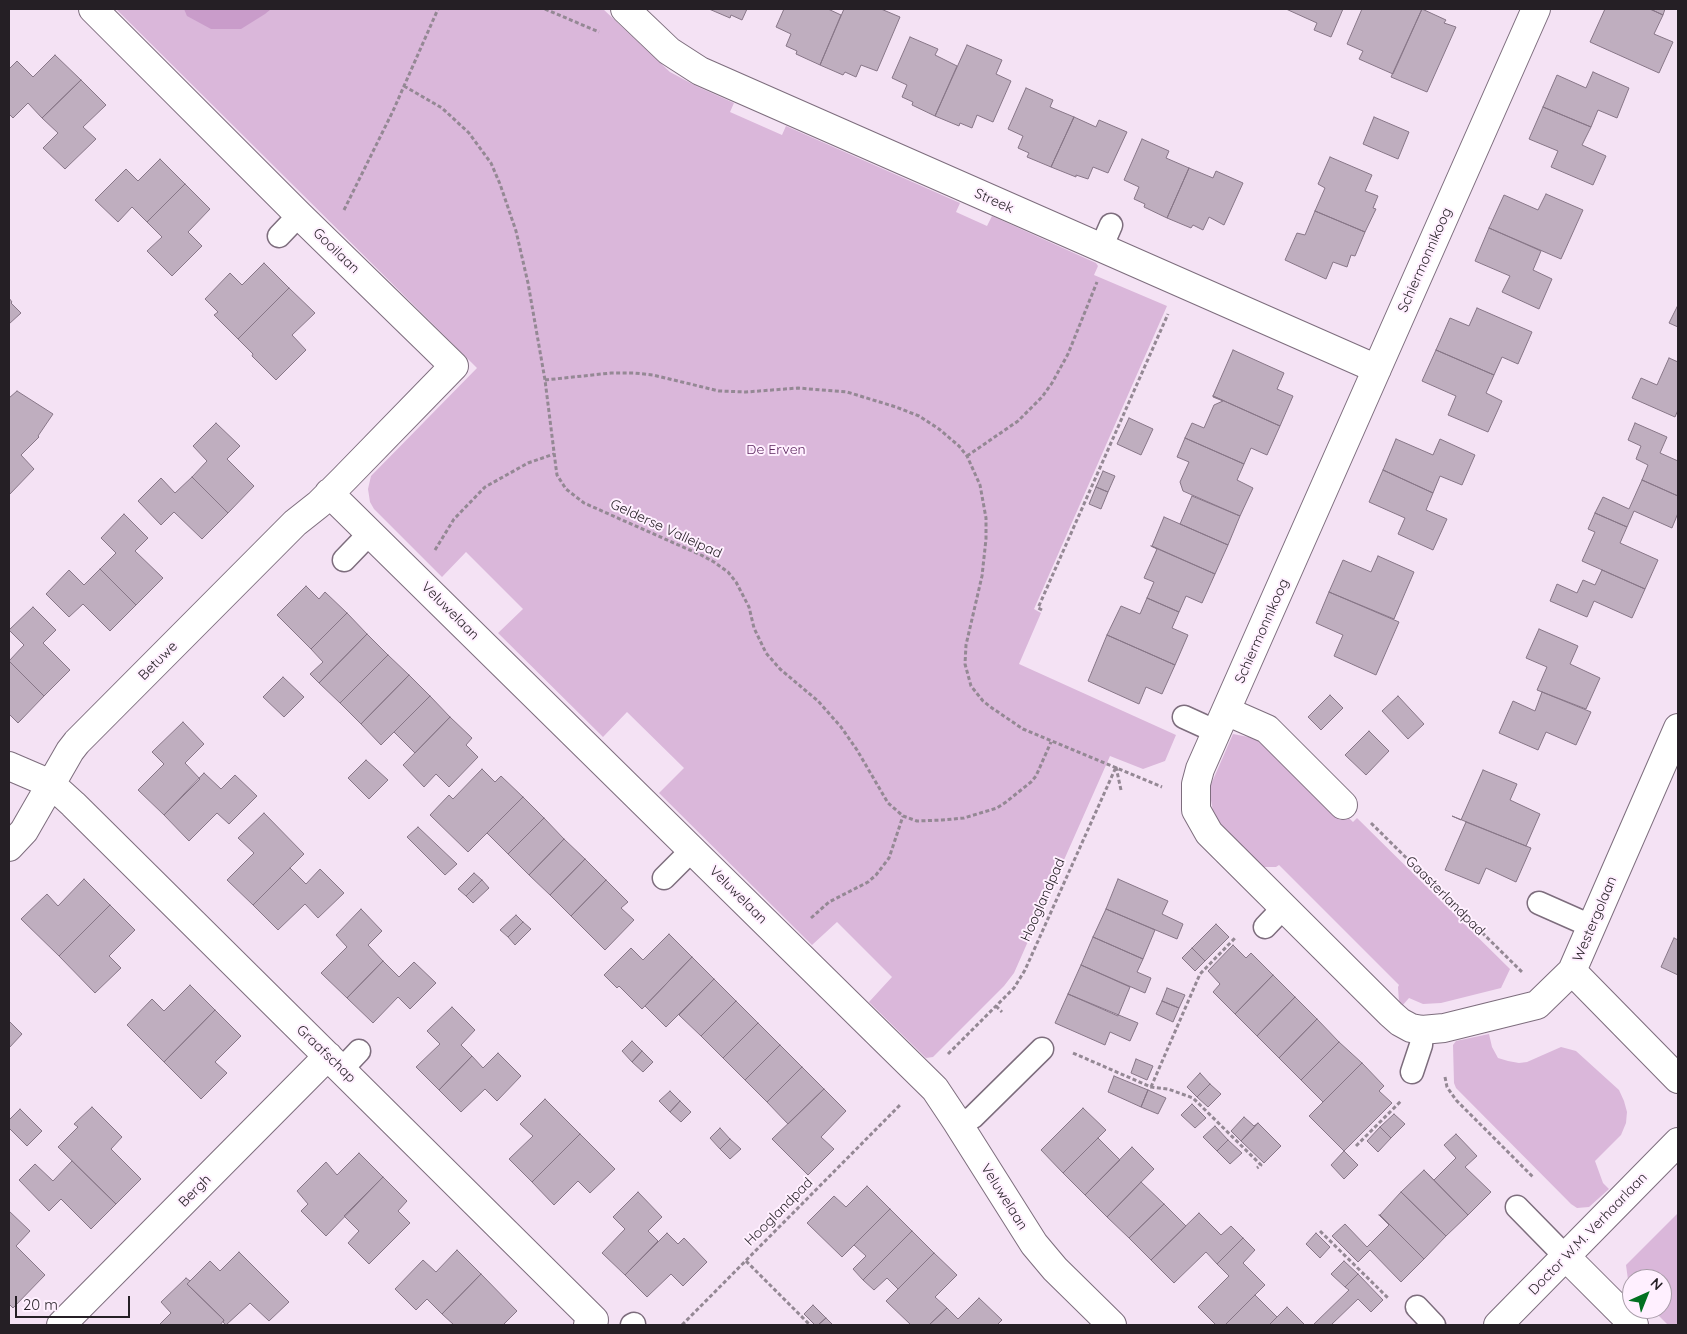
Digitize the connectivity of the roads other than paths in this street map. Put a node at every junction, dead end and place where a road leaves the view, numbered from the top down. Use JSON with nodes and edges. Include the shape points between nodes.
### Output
{"nodes":[{"id":1,"x":93,"y":9,"type":"edge"},
{"id":2,"x":1536,"y":9,"type":"edge"},
{"id":3,"x":638,"y":13,"type":"edge"},
{"id":4,"x":299,"y":215,"type":"junction"},
{"id":5,"x":279,"y":236,"type":"dead end"},
{"id":6,"x":1377,"y":369,"type":"junction"},
{"id":7,"x":329,"y":493,"type":"junction"},
{"id":8,"x":370,"y":533,"type":"junction"},
{"id":9,"x":344,"y":560,"type":"dead end"},
{"id":10,"x":1184,"y":717,"type":"dead end"},
{"id":11,"x":1222,"y":721,"type":"junction"},
{"id":12,"x":1678,"y":728,"type":"edge"},
{"id":13,"x":9,"y":766,"type":"edge"},
{"id":14,"x":51,"y":784,"type":"junction"},
{"id":15,"x":1343,"y":805,"type":"dead end"},
{"id":16,"x":9,"y":847,"type":"edge"},
{"id":17,"x":692,"y":850,"type":"junction"},
{"id":18,"x":664,"y":878,"type":"dead end"},
{"id":19,"x":1539,"y":903,"type":"dead end"},
{"id":20,"x":1284,"y":907,"type":"junction"},
{"id":21,"x":1591,"y":926,"type":"junction"},
{"id":22,"x":1265,"y":927,"type":"dead end"},
{"id":23,"x":1572,"y":971,"type":"junction"},
{"id":24,"x":1422,"y":1030,"type":"junction"},
{"id":25,"x":1042,"y":1049,"type":"dead end"},
{"id":26,"x":343,"y":1059,"type":"junction"},
{"id":27,"x":1412,"y":1072,"type":"dead end"},
{"id":28,"x":1678,"y":1079,"type":"edge"},
{"id":29,"x":959,"y":1125,"type":"junction"},
{"id":30,"x":1678,"y":1142,"type":"edge"},
{"id":31,"x":1517,"y":1207,"type":"dead end"},
{"id":32,"x":1566,"y":1257,"type":"junction"},
{"id":33,"x":1417,"y":1307,"type":"dead end"},
{"id":34,"x":61,"y":1325,"type":"edge"},
{"id":35,"x":588,"y":1325,"type":"edge"},
{"id":36,"x":1112,"y":1325,"type":"edge"},
{"id":37,"x":1434,"y":1325,"type":"edge"},
{"id":38,"x":1498,"y":1325,"type":"edge"},
{"id":39,"x":1634,"y":1325,"type":"edge"}],
"edges":[{"from":1,"to":4,"type":"street","name":"Gooilaan"},
{"from":2,"to":6,"type":"street","name":"Schiermonnikoog"},
{"from":3,"to":6,"type":"street","name":"Streek","via":[[669,51],[700,71],[1106,236]]},
{"from":4,"to":5,"type":"lane"},
{"from":4,"to":7,"type":"street","name":"Gooilaan","via":[[454,366]]},
{"from":6,"to":11,"type":"street","name":"Schiermonnikoog"},
{"from":7,"to":8,"type":"street","name":"Veluwelaan"},
{"from":7,"to":14,"type":"street","name":"Betuwe","via":[[295,523],[77,742]]},
{"from":8,"to":9,"type":"lane"},
{"from":8,"to":17,"type":"street","name":"Veluwelaan"},
{"from":10,"to":11,"type":"lane"},
{"from":11,"to":15,"type":"street","via":[[1267,729]]},
{"from":11,"to":20,"type":"street","name":"Schiermonnikoog","via":[[1197,776],[1195,801],[1199,817],[1209,833]]},
{"from":12,"to":21,"type":"street","name":"Westergolaan"},
{"from":13,"to":14,"type":"street"},
{"from":14,"to":16,"type":"street","name":"Betuwe","via":[[24,831]]},
{"from":14,"to":26,"type":"street","name":"Graafschap"},
{"from":17,"to":18,"type":"lane"},
{"from":17,"to":29,"type":"street","name":"Veluwelaan","via":[[925,1079]]},
{"from":19,"to":21,"type":"lane"},
{"from":20,"to":22,"type":"lane"},
{"from":20,"to":24,"type":"street","name":"Schiermonnikoog","via":[[1396,1018],[1411,1028]]},
{"from":21,"to":23,"type":"street","name":"Westergolaan"},
{"from":23,"to":24,"type":"street","name":"Schiermonnikoog","via":[[1537,1005],[1456,1026]]},
{"from":23,"to":28,"type":"street","name":"Westergolaan"},
{"from":24,"to":27,"type":"lane","via":[[1421,1045]]},
{"from":25,"to":29,"type":"lane","via":[[973,1116]]},
{"from":26,"to":34,"type":"street","name":"Bergh"},
{"from":26,"to":35,"type":"street","name":"Graafschap","via":[[594,1320]]},
{"from":29,"to":36,"type":"street","name":"Veluwelaan","via":[[1034,1244],[1055,1270]]},
{"from":30,"to":32,"type":"street","name":"Doctor W.M. Verhaarlaan"},
{"from":31,"to":32,"type":"lane"},
{"from":32,"to":38,"type":"street","name":"Doctor W.M. Verhaarlaan"},
{"from":32,"to":39,"type":"street"},
{"from":33,"to":37,"type":"lane"}]}
